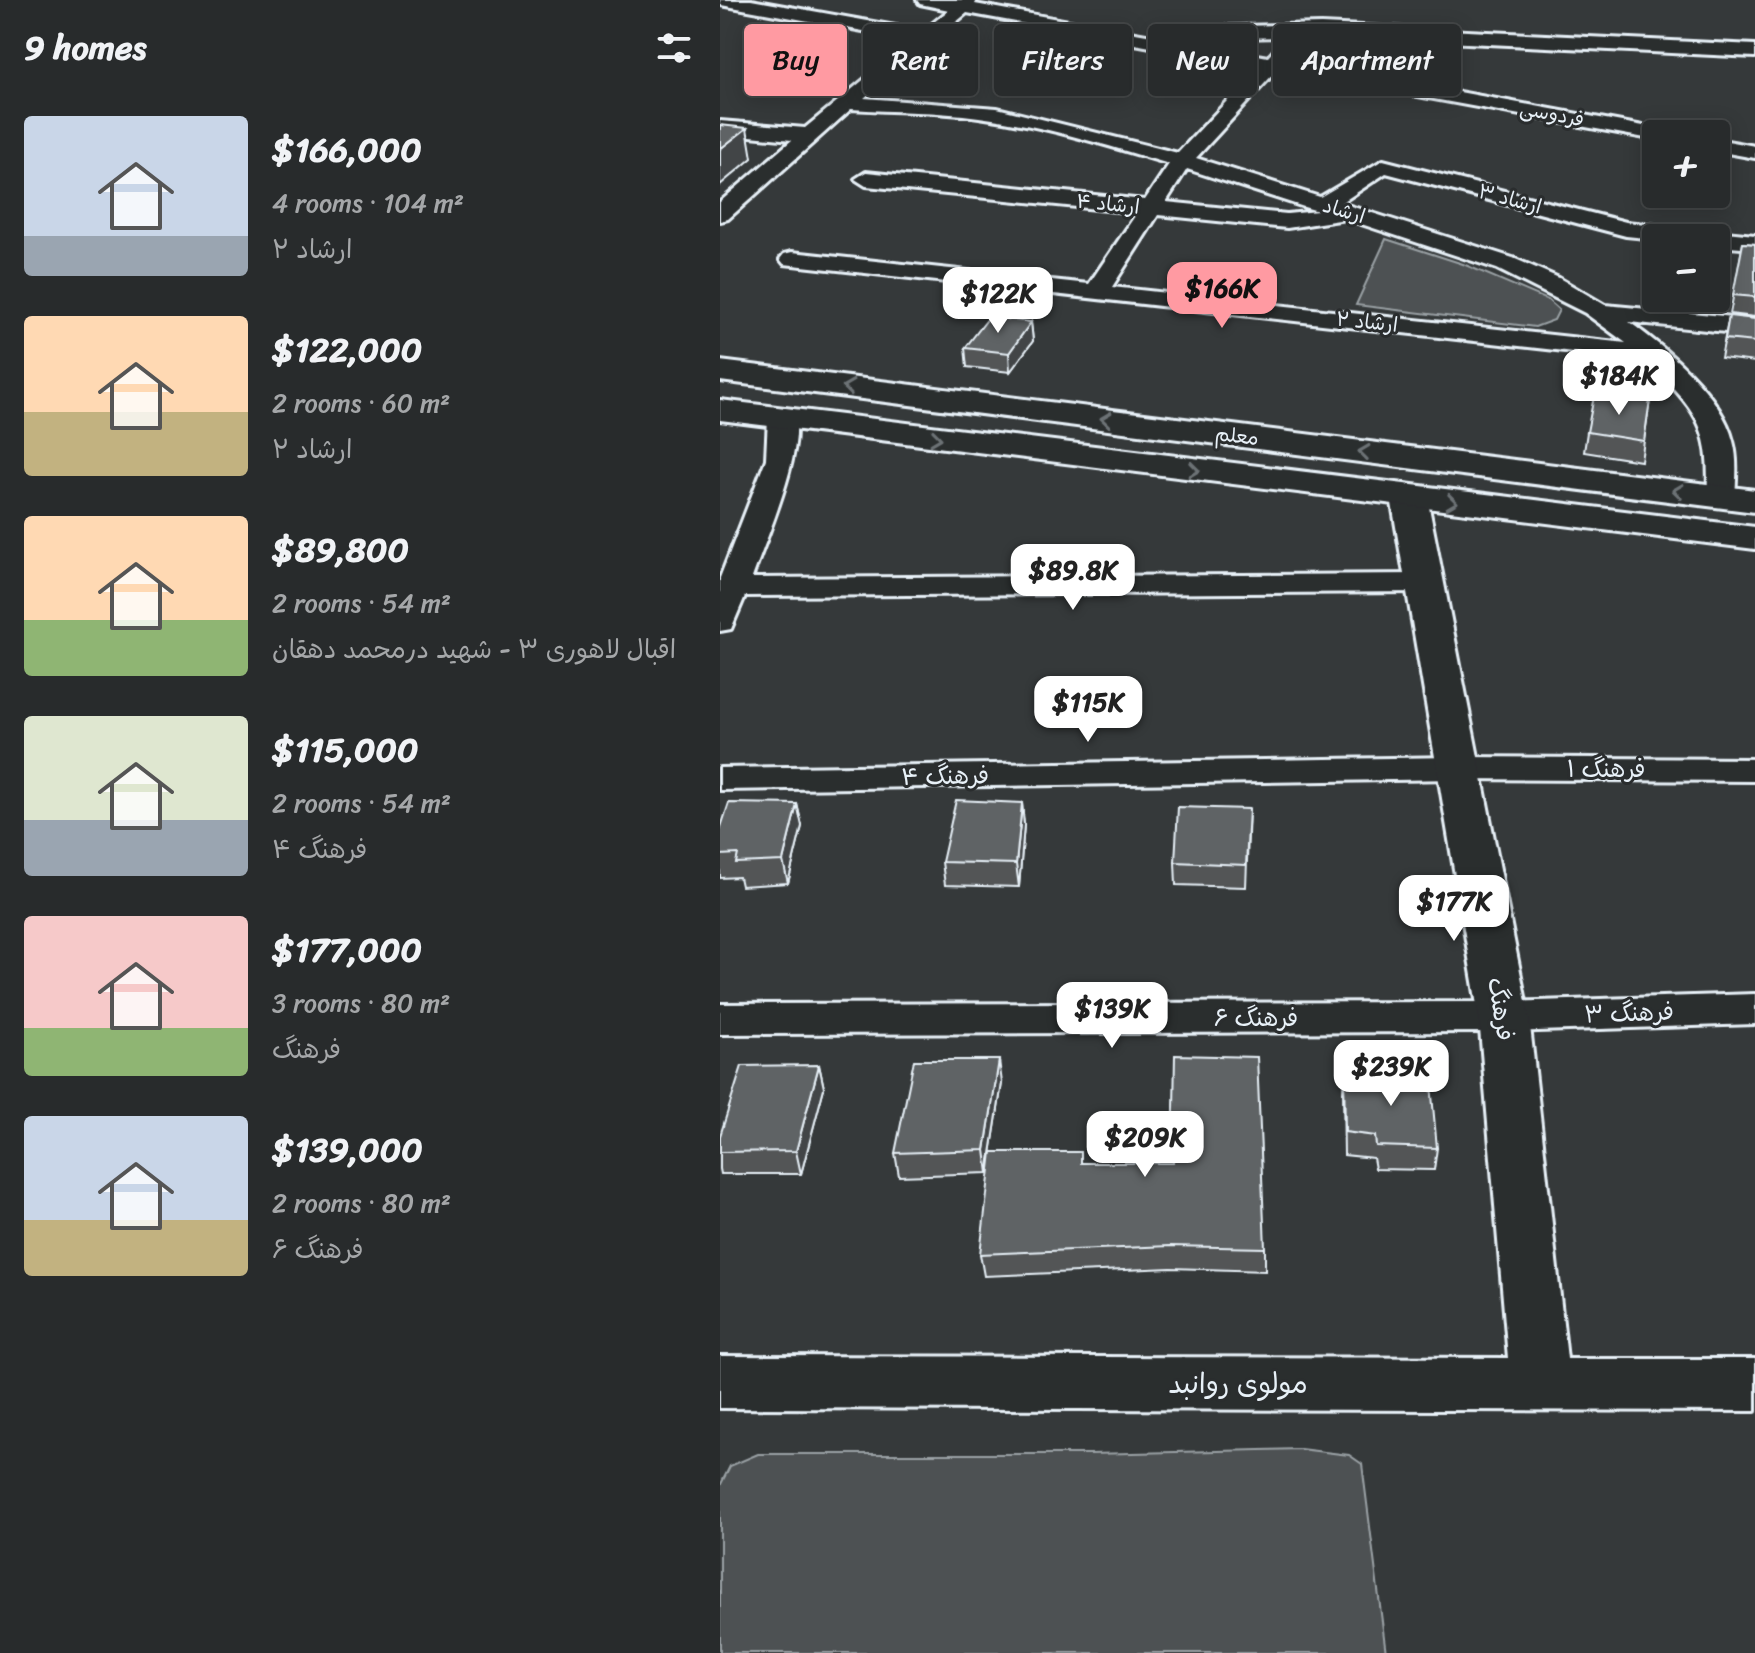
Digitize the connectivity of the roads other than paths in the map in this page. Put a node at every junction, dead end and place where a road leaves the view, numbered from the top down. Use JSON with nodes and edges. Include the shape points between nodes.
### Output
{"nodes":[{"id":1,"x":721,"y":0,"type":"edge"},
{"id":2,"x":926,"y":0,"type":"edge"},
{"id":3,"x":966,"y":3,"type":"edge"},
{"id":4,"x":942,"y":24,"type":"edge"},
{"id":5,"x":1069,"y":24,"type":"edge"},
{"id":6,"x":863,"y":26,"type":"edge"},
{"id":7,"x":1273,"y":31,"type":"edge"},
{"id":8,"x":1132,"y":35,"type":"edge"},
{"id":9,"x":1132,"y":37,"type":"edge"},
{"id":10,"x":1461,"y":37,"type":"edge"},
{"id":11,"x":1755,"y":51,"type":"edge"},
{"id":12,"x":1272,"y":62,"type":"junction"},
{"id":13,"x":863,"y":89,"type":"edge"},
{"id":14,"x":846,"y":103,"type":"junction"},
{"id":15,"x":720,"y":127,"type":"edge"},
{"id":16,"x":1642,"y":131,"type":"edge"},
{"id":17,"x":811,"y":135,"type":"junction"},
{"id":18,"x":1730,"y":148,"type":"edge"},
{"id":19,"x":1755,"y":152,"type":"edge"},
{"id":20,"x":1182,"y":161,"type":"junction"},
{"id":21,"x":866,"y":179,"type":"dead end"},
{"id":22,"x":1323,"y":205,"type":"junction"},
{"id":23,"x":1150,"y":208,"type":"junction"},
{"id":24,"x":720,"y":214,"type":"edge"},
{"id":25,"x":1351,"y":214,"type":"junction"},
{"id":26,"x":1642,"y":231,"type":"edge"},
{"id":27,"x":1730,"y":240,"type":"edge"},
{"id":28,"x":1755,"y":242,"type":"edge"},
{"id":29,"x":792,"y":259,"type":"dead end"},
{"id":30,"x":1097,"y":291,"type":"junction"},
{"id":31,"x":1605,"y":312,"type":"junction"},
{"id":32,"x":1755,"y":327,"type":"edge"},
{"id":33,"x":1656,"y":354,"type":"junction"},
{"id":34,"x":720,"y":371,"type":"edge"},
{"id":35,"x":720,"y":410,"type":"edge"},
{"id":36,"x":782,"y":418,"type":"junction"},
{"id":37,"x":1416,"y":478,"type":"junction"},
{"id":38,"x":1721,"y":497,"type":"junction"},
{"id":39,"x":1755,"y":501,"type":"edge"},
{"id":40,"x":1755,"y":538,"type":"edge"},
{"id":41,"x":1426,"y":583,"type":"junction"},
{"id":42,"x":726,"y":587,"type":"edge"},
{"id":43,"x":720,"y":622,"type":"edge"},
{"id":44,"x":1457,"y":768,"type":"junction"},
{"id":45,"x":1755,"y":770,"type":"edge"},
{"id":46,"x":720,"y":779,"type":"edge"},
{"id":47,"x":1755,"y":1009,"type":"edge"},
{"id":48,"x":1504,"y":1017,"type":"junction"},
{"id":49,"x":720,"y":1019,"type":"edge"},
{"id":50,"x":720,"y":1382,"type":"edge"},
{"id":51,"x":1540,"y":1383,"type":"junction"},
{"id":52,"x":1755,"y":1385,"type":"edge"}],
"edges":[{"from":1,"to":6,"type":"street"},
{"from":2,"to":3,"type":"street","name":"فردوسی"},
{"from":3,"to":4,"type":"street"},
{"from":3,"to":5,"type":"street","name":"فردوسی"},
{"from":7,"to":8,"type":"street"},
{"from":9,"to":12,"type":"street","name":"فردوسی"},
{"from":10,"to":11,"type":"street"},
{"from":12,"to":16,"type":"street","name":"فردوسی"},
{"from":12,"to":20,"type":"street"},
{"from":13,"to":14,"type":"street"},
{"from":14,"to":17,"type":"street"},
{"from":14,"to":20,"type":"street","name":"ارشاد","via":[[994,113]]},
{"from":15,"to":17,"type":"street"},
{"from":17,"to":24,"type":"street"},
{"from":18,"to":19,"type":"street"},
{"from":20,"to":22,"type":"street","name":"ارشاد"},
{"from":20,"to":23,"type":"street"},
{"from":21,"to":23,"type":"street","name":"ارشاد ۴"},
{"from":22,"to":25,"type":"street","name":"ارشاد"},
{"from":22,"to":26,"type":"street","name":"ارشاد ۳","via":[[1383,166]]},
{"from":23,"to":25,"type":"street","name":"ارشاد ۴","via":[[1287,221]]},
{"from":23,"to":30,"type":"street"},
{"from":25,"to":31,"type":"street","name":"ارشاد","via":[[1494,258]]},
{"from":27,"to":28,"type":"street"},
{"from":29,"to":30,"type":"street","name":"ارشاد ۲"},
{"from":30,"to":33,"type":"street","name":"ارشاد ۲"},
{"from":31,"to":32,"type":"street"},
{"from":31,"to":33,"type":"street","name":"ارشاد"},
{"from":33,"to":38,"type":"street","name":"ارشاد","via":[[1700,401],[1720,440]]},
{"from":37,"to":34,"type":"main road","name":"معلم","one_way":true},
{"from":35,"to":36,"type":"main road","name":"معلم"},
{"from":36,"to":37,"type":"main road","name":"معلم","one_way":true},
{"from":36,"to":42,"type":"street","via":[[780,459]]},
{"from":38,"to":37,"type":"main road","name":"معلم","one_way":true},
{"from":37,"to":40,"type":"main road","name":"معلم","one_way":true},
{"from":37,"to":41,"type":"main road","name":"فرهنگ"},
{"from":38,"to":39,"type":"main road","name":"معلم"},
{"from":41,"to":42,"type":"street"},
{"from":41,"to":44,"type":"main road","name":"فرهنگ"},
{"from":42,"to":43,"type":"street"},
{"from":44,"to":45,"type":"street","name":"فرهنگ ۱"},
{"from":44,"to":46,"type":"street","name":"فرهنگ ۴"},
{"from":44,"to":48,"type":"main road","name":"فرهنگ"},
{"from":47,"to":48,"type":"street","name":"فرهنگ ۳"},
{"from":48,"to":49,"type":"street","name":"فرهنگ ۶"},
{"from":48,"to":51,"type":"main road","name":"فرهنگ"},
{"from":50,"to":51,"type":"main road","name":"مولوی روانبد"},
{"from":51,"to":52,"type":"main road","name":"مولوی روانبد"}]}
